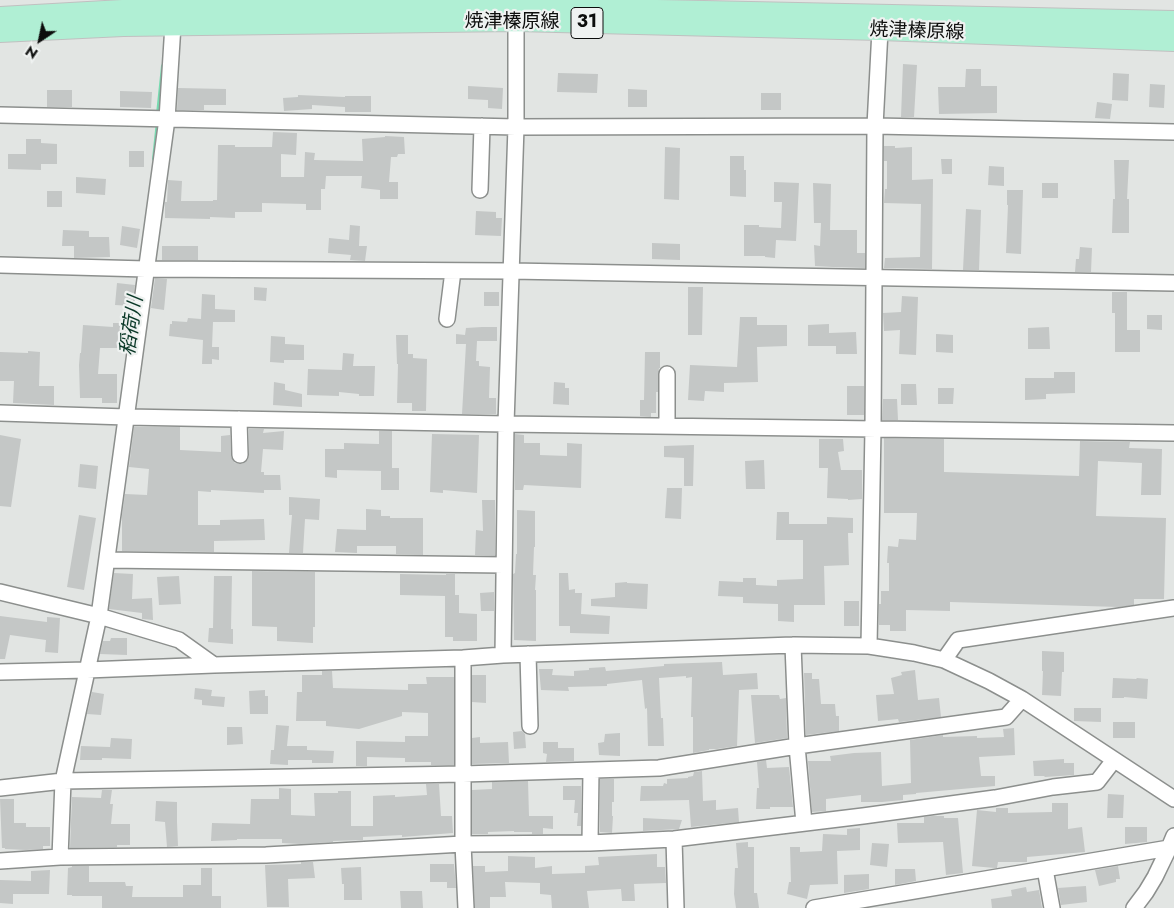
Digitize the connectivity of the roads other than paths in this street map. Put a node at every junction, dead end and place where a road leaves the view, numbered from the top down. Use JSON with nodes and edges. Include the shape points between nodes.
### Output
{"nodes":[{"id":1,"x":516,"y":10,"type":"edge"},
{"id":2,"x":175,"y":11,"type":"edge"},
{"id":3,"x":881,"y":15,"type":"edge"},
{"id":4,"x":0,"y":17,"type":"edge"},
{"id":5,"x":1174,"y":21,"type":"edge"},
{"id":6,"x":0,"y":32,"type":"edge"},
{"id":7,"x":1174,"y":41,"type":"edge"},
{"id":8,"x":0,"y":115,"type":"edge"},
{"id":9,"x":161,"y":119,"type":"junction"},
{"id":10,"x":482,"y":126,"type":"junction"},
{"id":11,"x":875,"y":126,"type":"junction"},
{"id":12,"x":516,"y":127,"type":"junction"},
{"id":13,"x":1174,"y":132,"type":"edge"},
{"id":14,"x":480,"y":190,"type":"dead end"},
{"id":15,"x":0,"y":266,"type":"edge"},
{"id":16,"x":142,"y":269,"type":"junction"},
{"id":17,"x":452,"y":271,"type":"junction"},
{"id":18,"x":511,"y":271,"type":"junction"},
{"id":19,"x":874,"y":278,"type":"junction"},
{"id":20,"x":1174,"y":283,"type":"edge"},
{"id":21,"x":447,"y":319,"type":"dead end"},
{"id":22,"x":667,"y":374,"type":"dead end"},
{"id":23,"x":0,"y":413,"type":"edge"},
{"id":24,"x":121,"y":417,"type":"junction"},
{"id":25,"x":239,"y":419,"type":"junction"},
{"id":26,"x":506,"y":424,"type":"junction"},
{"id":27,"x":666,"y":426,"type":"junction"},
{"id":28,"x":873,"y":429,"type":"junction"},
{"id":29,"x":1174,"y":433,"type":"edge"},
{"id":30,"x":240,"y":455,"type":"dead end"},
{"id":31,"x":107,"y":560,"type":"junction"},
{"id":32,"x":504,"y":565,"type":"junction"},
{"id":33,"x":0,"y":592,"type":"edge"},
{"id":34,"x":1174,"y":608,"type":"edge"},
{"id":35,"x":99,"y":616,"type":"junction"},
{"id":36,"x":793,"y":645,"type":"junction"},
{"id":37,"x":869,"y":646,"type":"junction"},
{"id":38,"x":528,"y":654,"type":"junction"},
{"id":39,"x":503,"y":655,"type":"junction"},
{"id":40,"x":463,"y":658,"type":"junction"},
{"id":41,"x":944,"y":660,"type":"junction"},
{"id":42,"x":214,"y":665,"type":"junction"},
{"id":43,"x":87,"y":670,"type":"junction"},
{"id":44,"x":0,"y":672,"type":"edge"},
{"id":45,"x":1022,"y":699,"type":"junction"},
{"id":46,"x":530,"y":726,"type":"dead end"},
{"id":47,"x":797,"y":746,"type":"junction"},
{"id":48,"x":1114,"y":760,"type":"junction"},
{"id":49,"x":591,"y":771,"type":"junction"},
{"id":50,"x":463,"y":774,"type":"junction"},
{"id":51,"x":63,"y":781,"type":"junction"},
{"id":52,"x":0,"y":788,"type":"edge"},
{"id":53,"x":1174,"y":799,"type":"edge"},
{"id":54,"x":804,"y":823,"type":"junction"},
{"id":55,"x":674,"y":839,"type":"junction"},
{"id":56,"x":590,"y":842,"type":"junction"},
{"id":57,"x":1172,"y":842,"type":"edge"},
{"id":58,"x":463,"y":844,"type":"junction"},
{"id":59,"x":60,"y":857,"type":"junction"},
{"id":60,"x":0,"y":861,"type":"edge"},
{"id":61,"x":1045,"y":869,"type":"junction"},
{"id":62,"x":466,"y":908,"type":"edge"},
{"id":63,"x":676,"y":908,"type":"edge"},
{"id":64,"x":814,"y":908,"type":"edge"},
{"id":65,"x":1052,"y":908,"type":"edge"},
{"id":66,"x":1134,"y":908,"type":"edge"}],
"edges":[{"from":1,"to":2,"type":"main road","name":"焼津榛原線","number":"31"},
{"from":1,"to":3,"type":"main road","name":"焼津榛原線","number":"31"},
{"from":1,"to":12,"type":"street"},
{"from":2,"to":4,"type":"main road","name":"焼津榛原線","number":"31"},
{"from":2,"to":6,"type":"main road","name":"焼津榛原線","number":"31","via":[[123,26]]},
{"from":2,"to":9,"type":"street"},
{"from":3,"to":5,"type":"main road","name":"焼津榛原線","number":"31"},
{"from":3,"to":7,"type":"main road","name":"焼津榛原線","number":"31"},
{"from":3,"to":11,"type":"street"},
{"from":8,"to":9,"type":"street"},
{"from":9,"to":10,"type":"street"},
{"from":9,"to":16,"type":"street"},
{"from":10,"to":12,"type":"street"},
{"from":10,"to":14,"type":"street"},
{"from":11,"to":12,"type":"street"},
{"from":11,"to":13,"type":"street"},
{"from":11,"to":19,"type":"street"},
{"from":12,"to":18,"type":"street"},
{"from":15,"to":16,"type":"street"},
{"from":16,"to":17,"type":"street"},
{"from":16,"to":24,"type":"street"},
{"from":17,"to":18,"type":"street"},
{"from":17,"to":21,"type":"street"},
{"from":18,"to":19,"type":"street"},
{"from":18,"to":26,"type":"street"},
{"from":19,"to":20,"type":"street"},
{"from":19,"to":28,"type":"street"},
{"from":22,"to":27,"type":"street"},
{"from":23,"to":24,"type":"street"},
{"from":24,"to":25,"type":"street"},
{"from":24,"to":31,"type":"street"},
{"from":25,"to":26,"type":"street"},
{"from":25,"to":30,"type":"street"},
{"from":26,"to":27,"type":"street"},
{"from":26,"to":32,"type":"street"},
{"from":27,"to":28,"type":"street"},
{"from":28,"to":29,"type":"street"},
{"from":28,"to":37,"type":"street"},
{"from":31,"to":32,"type":"street"},
{"from":31,"to":35,"type":"street"},
{"from":32,"to":39,"type":"street"},
{"from":33,"to":35,"type":"street"},
{"from":34,"to":41,"type":"street","via":[[958,640]]},
{"from":35,"to":42,"type":"street","via":[[179,640]]},
{"from":35,"to":43,"type":"street"},
{"from":36,"to":37,"type":"street"},
{"from":36,"to":38,"type":"street"},
{"from":36,"to":47,"type":"street"},
{"from":37,"to":41,"type":"street"},
{"from":38,"to":39,"type":"street"},
{"from":38,"to":46,"type":"street"},
{"from":39,"to":40,"type":"street"},
{"from":40,"to":42,"type":"street"},
{"from":40,"to":50,"type":"street"},
{"from":41,"to":45,"type":"street"},
{"from":42,"to":43,"type":"street"},
{"from":43,"to":44,"type":"street"},
{"from":43,"to":51,"type":"street"},
{"from":45,"to":47,"type":"street","via":[[1006,717]]},
{"from":45,"to":48,"type":"street"},
{"from":47,"to":49,"type":"street","via":[[660,768]]},
{"from":47,"to":54,"type":"street"},
{"from":48,"to":53,"type":"street"},
{"from":48,"to":54,"type":"street","via":[[1097,782]]},
{"from":49,"to":50,"type":"street"},
{"from":49,"to":56,"type":"street"},
{"from":50,"to":51,"type":"street"},
{"from":50,"to":58,"type":"street"},
{"from":51,"to":52,"type":"street"},
{"from":51,"to":59,"type":"street"},
{"from":54,"to":55,"type":"street"},
{"from":55,"to":56,"type":"street"},
{"from":55,"to":63,"type":"street"},
{"from":56,"to":58,"type":"street"},
{"from":57,"to":61,"type":"street"},
{"from":57,"to":66,"type":"street"},
{"from":58,"to":59,"type":"street","via":[[266,855]]},
{"from":58,"to":62,"type":"street"},
{"from":59,"to":60,"type":"street"},
{"from":61,"to":64,"type":"street"},
{"from":61,"to":65,"type":"street"}]}
